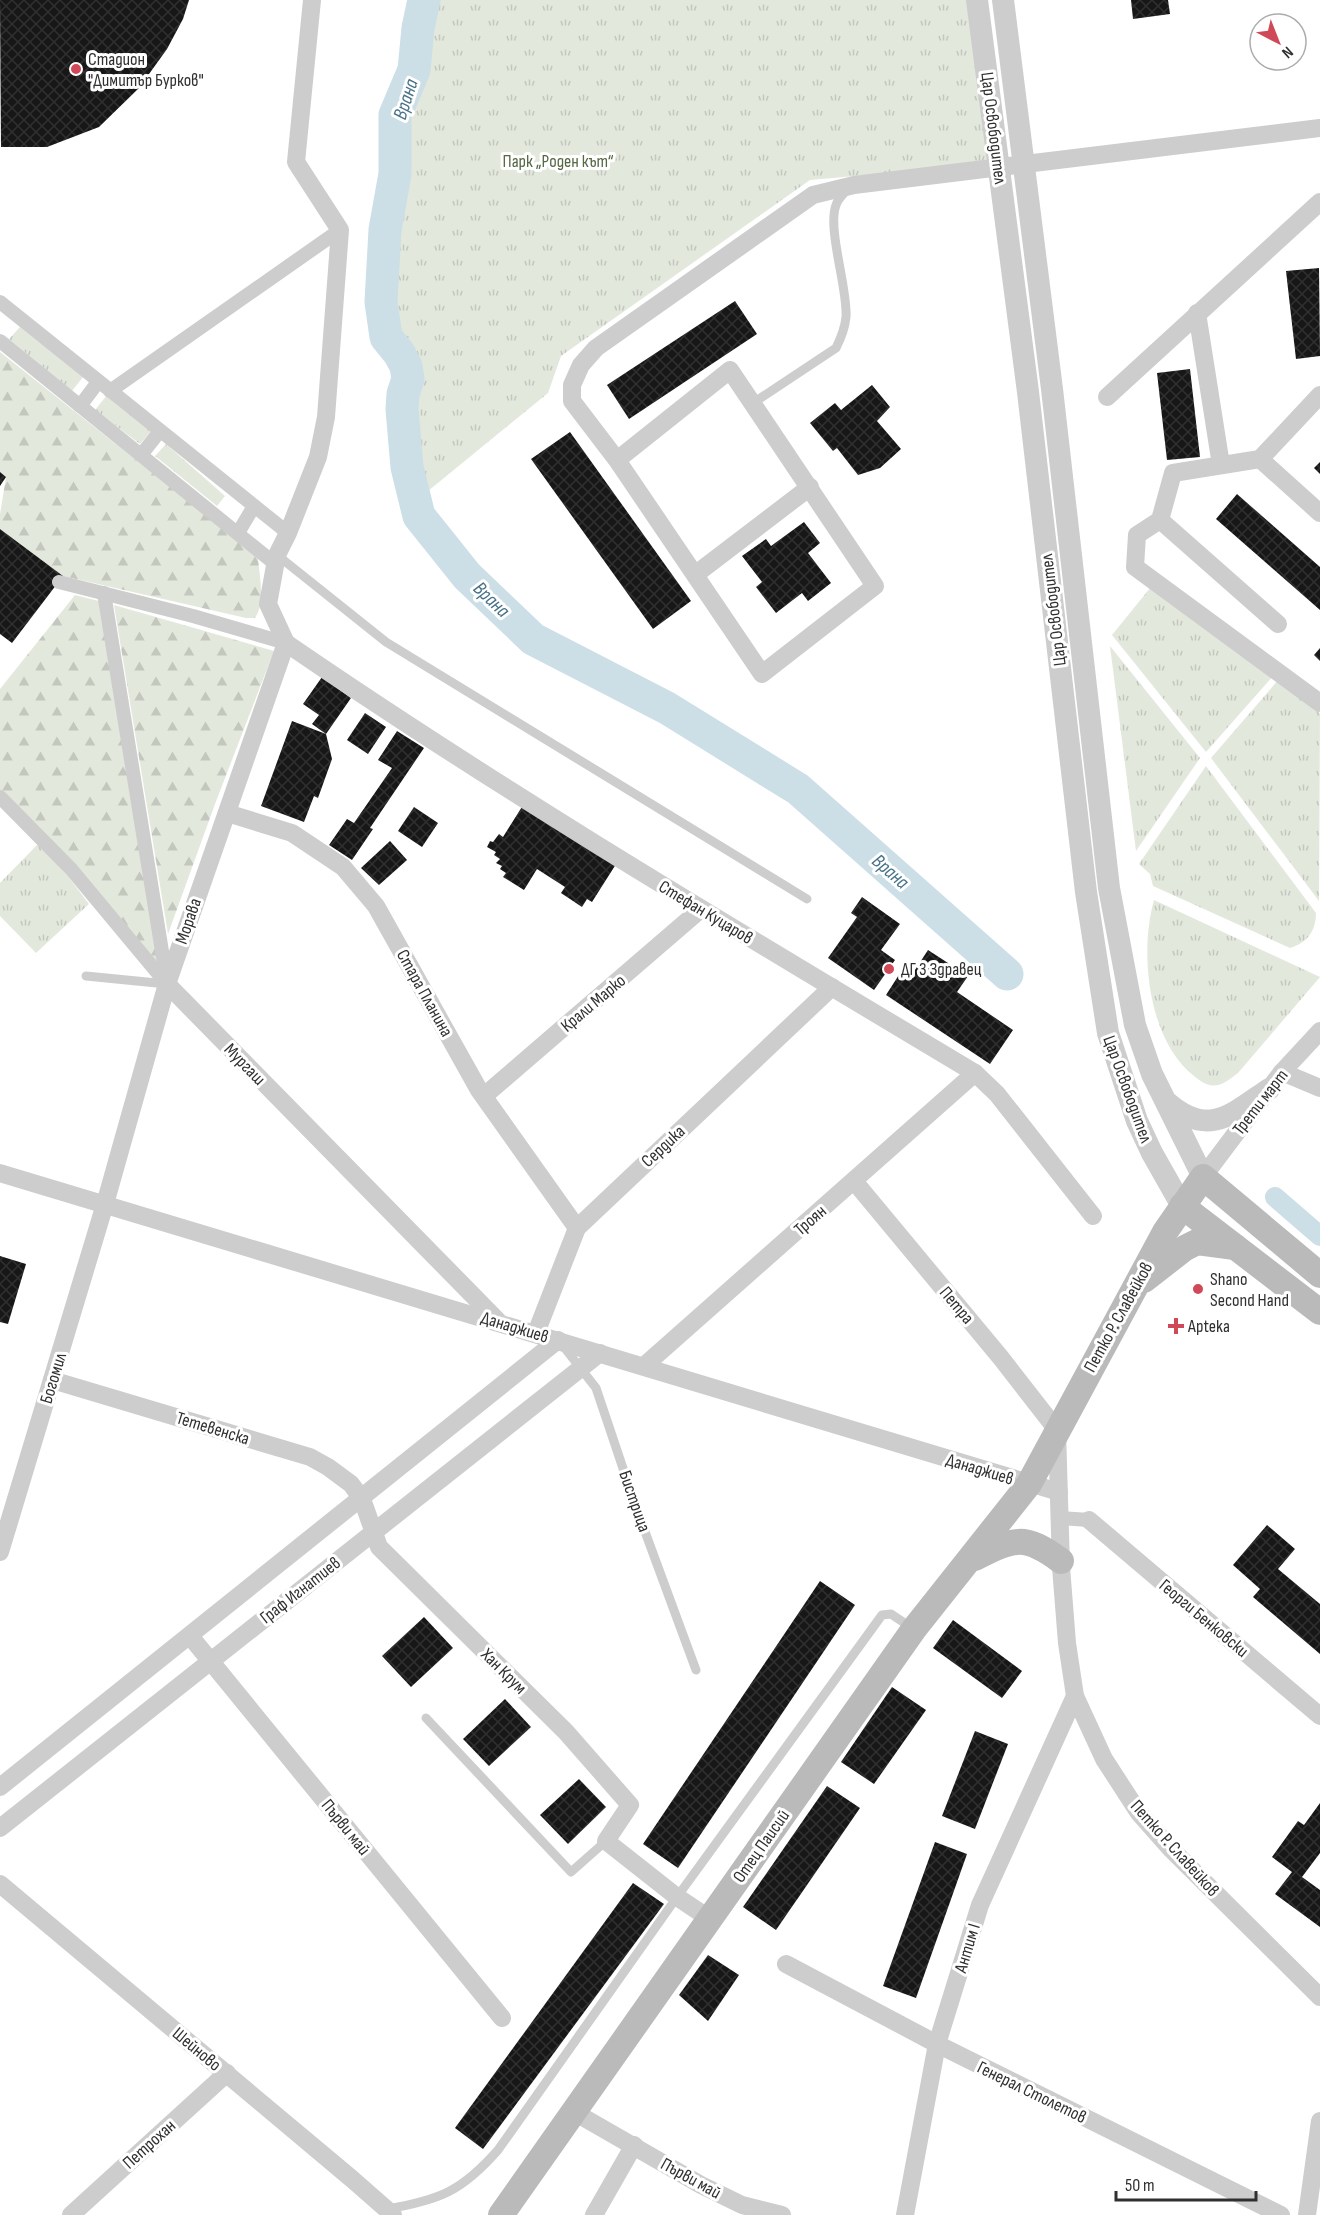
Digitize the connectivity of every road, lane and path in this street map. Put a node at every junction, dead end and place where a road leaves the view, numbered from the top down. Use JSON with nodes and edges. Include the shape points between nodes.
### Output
{"nodes":[{"id":1,"x":312,"y":0,"type":"edge"},
{"id":2,"x":977,"y":0,"type":"edge"},
{"id":3,"x":1003,"y":0,"type":"edge"},
{"id":4,"x":1320,"y":128,"type":"edge"},
{"id":5,"x":1023,"y":165,"type":"junction"},
{"id":6,"x":1000,"y":168,"type":"junction"},
{"id":7,"x":854,"y":185,"type":"junction"},
{"id":8,"x":1319,"y":208,"type":"edge"},
{"id":9,"x":340,"y":230,"type":"junction"},
{"id":10,"x":1,"y":305,"type":"edge"},
{"id":11,"x":1197,"y":313,"type":"junction"},
{"id":12,"x":0,"y":341,"type":"edge"},
{"id":13,"x":98,"y":382,"type":"junction"},
{"id":14,"x":110,"y":392,"type":"junction"},
{"id":15,"x":1320,"y":395,"type":"edge"},
{"id":16,"x":1107,"y":397,"type":"dead end"},
{"id":17,"x":753,"y":403,"type":"junction"},
{"id":18,"x":80,"y":406,"type":"junction"},
{"id":19,"x":160,"y":431,"type":"junction"},
{"id":20,"x":141,"y":455,"type":"junction"},
{"id":21,"x":1260,"y":459,"type":"junction"},
{"id":22,"x":617,"y":460,"type":"junction"},
{"id":23,"x":1221,"y":465,"type":"junction"},
{"id":24,"x":810,"y":487,"type":"junction"},
{"id":25,"x":254,"y":506,"type":"junction"},
{"id":26,"x":1320,"y":513,"type":"edge"},
{"id":27,"x":1160,"y":520,"type":"junction"},
{"id":28,"x":238,"y":533,"type":"junction"},
{"id":29,"x":288,"y":533,"type":"junction"},
{"id":30,"x":276,"y":559,"type":"junction"},
{"id":31,"x":696,"y":574,"type":"junction"},
{"id":32,"x":58,"y":582,"type":"dead end"},
{"id":33,"x":104,"y":593,"type":"junction"},
{"id":34,"x":1278,"y":624,"type":"dead end"},
{"id":35,"x":286,"y":643,"type":"junction"},
{"id":36,"x":1320,"y":703,"type":"edge"},
{"id":37,"x":0,"y":798,"type":"edge"},
{"id":38,"x":227,"y":813,"type":"junction"},
{"id":39,"x":807,"y":899,"type":"dead end"},
{"id":40,"x":701,"y":909,"type":"junction"},
{"id":41,"x":86,"y":976,"type":"dead end"},
{"id":42,"x":167,"y":984,"type":"junction"},
{"id":43,"x":832,"y":987,"type":"junction"},
{"id":44,"x":1320,"y":1031,"type":"edge"},
{"id":45,"x":975,"y":1073,"type":"junction"},
{"id":46,"x":1276,"y":1080,"type":"junction"},
{"id":47,"x":1320,"y":1088,"type":"edge"},
{"id":48,"x":484,"y":1096,"type":"junction"},
{"id":49,"x":1166,"y":1102,"type":"junction"},
{"id":50,"x":0,"y":1173,"type":"edge"},
{"id":51,"x":1203,"y":1177,"type":"junction"},
{"id":52,"x":855,"y":1181,"type":"junction"},
{"id":53,"x":105,"y":1204,"type":"junction"},
{"id":54,"x":1182,"y":1206,"type":"junction"},
{"id":55,"x":1093,"y":1216,"type":"dead end"},
{"id":56,"x":577,"y":1228,"type":"junction"},
{"id":57,"x":1235,"y":1247,"type":"junction"},
{"id":58,"x":1320,"y":1275,"type":"edge"},
{"id":59,"x":1134,"y":1288,"type":"junction"},
{"id":60,"x":1320,"y":1312,"type":"edge"},
{"id":61,"x":499,"y":1322,"type":"junction"},
{"id":62,"x":536,"y":1333,"type":"junction"},
{"id":63,"x":558,"y":1340,"type":"junction"},
{"id":64,"x":600,"y":1353,"type":"junction"},
{"id":65,"x":644,"y":1366,"type":"junction"},
{"id":66,"x":581,"y":1368,"type":"junction"},
{"id":67,"x":52,"y":1380,"type":"junction"},
{"id":68,"x":1057,"y":1430,"type":"junction"},
{"id":69,"x":1029,"y":1484,"type":"junction"},
{"id":70,"x":1059,"y":1492,"type":"junction"},
{"id":71,"x":362,"y":1499,"type":"junction"},
{"id":72,"x":1060,"y":1518,"type":"junction"},
{"id":73,"x":1089,"y":1520,"type":"joint"},
{"id":74,"x":375,"y":1532,"type":"junction"},
{"id":75,"x":0,"y":1552,"type":"edge"},
{"id":76,"x":967,"y":1562,"type":"junction"},
{"id":77,"x":1061,"y":1562,"type":"junction"},
{"id":78,"x":914,"y":1629,"type":"junction"},
{"id":79,"x":190,"y":1636,"type":"junction"},
{"id":80,"x":211,"y":1661,"type":"junction"},
{"id":81,"x":696,"y":1670,"type":"dead end"},
{"id":82,"x":1075,"y":1696,"type":"junction"},
{"id":83,"x":1320,"y":1716,"type":"edge"},
{"id":84,"x":426,"y":1718,"type":"dead end"},
{"id":85,"x":0,"y":1787,"type":"edge"},
{"id":86,"x":0,"y":1828,"type":"edge"},
{"id":87,"x":606,"y":1841,"type":"junction"},
{"id":88,"x":0,"y":1884,"type":"edge"},
{"id":89,"x":677,"y":1897,"type":"junction"},
{"id":90,"x":710,"y":1919,"type":"junction"},
{"id":91,"x":786,"y":1964,"type":"dead end"},
{"id":92,"x":1320,"y":1997,"type":"edge"},
{"id":93,"x":502,"y":2018,"type":"dead end"},
{"id":94,"x":937,"y":2044,"type":"junction"},
{"id":95,"x":227,"y":2073,"type":"junction"},
{"id":96,"x":573,"y":2112,"type":"junction"},
{"id":97,"x":1320,"y":2121,"type":"edge"},
{"id":98,"x":634,"y":2145,"type":"junction"},
{"id":99,"x":740,"y":2210,"type":"edge"},
{"id":100,"x":390,"y":2212,"type":"edge"},
{"id":101,"x":71,"y":2215,"type":"edge"},
{"id":102,"x":501,"y":2215,"type":"edge"},
{"id":103,"x":594,"y":2215,"type":"edge"},
{"id":104,"x":782,"y":2215,"type":"edge"},
{"id":105,"x":905,"y":2215,"type":"edge"},
{"id":106,"x":1281,"y":2215,"type":"edge"},
{"id":107,"x":1307,"y":2215,"type":"edge"}],
"edges":[{"from":1,"to":9,"type":"street","via":[[296,162]]},
{"from":2,"to":6,"type":"street","name":"Цар Освободител"},
{"from":3,"to":5,"type":"street","name":"Цар Освободител"},
{"from":4,"to":5,"type":"street"},
{"from":5,"to":6,"type":"street"},
{"from":5,"to":49,"type":"street","name":"Цар Освободител","via":[[1109,888],[1135,1024]]},
{"from":6,"to":7,"type":"street"},
{"from":6,"to":54,"type":"street","name":"Цар Освободител","via":[[1086,892],[1107,1033],[1137,1121]]},
{"from":7,"to":17,"type":"lane","via":[[835,205],[846,316],[843,335],[836,348]]},
{"from":7,"to":22,"type":"street","via":[[813,195],[596,348],[581,365],[572,384],[572,401]]},
{"from":8,"to":11,"type":"street"},
{"from":9,"to":14,"type":"street"},
{"from":9,"to":29,"type":"street","via":[[326,417],[318,457]]},
{"from":10,"to":13,"type":"street"},
{"from":11,"to":16,"type":"street"},
{"from":11,"to":23,"type":"street"},
{"from":12,"to":18,"type":"street"},
{"from":13,"to":14,"type":"street"},
{"from":13,"to":18,"type":"street"},
{"from":14,"to":19,"type":"street"},
{"from":15,"to":21,"type":"street"},
{"from":17,"to":22,"type":"street","via":[[730,370]]},
{"from":17,"to":24,"type":"street"},
{"from":18,"to":20,"type":"street"},
{"from":19,"to":20,"type":"street"},
{"from":19,"to":25,"type":"street"},
{"from":20,"to":28,"type":"street"},
{"from":21,"to":23,"type":"street"},
{"from":21,"to":26,"type":"street"},
{"from":22,"to":31,"type":"street"},
{"from":23,"to":27,"type":"street","via":[[1173,473]]},
{"from":24,"to":31,"type":"street"},
{"from":24,"to":31,"type":"street","via":[[875,586],[762,674]]},
{"from":25,"to":28,"type":"street"},
{"from":25,"to":29,"type":"street"},
{"from":27,"to":34,"type":"street"},
{"from":27,"to":36,"type":"street","via":[[1137,535],[1135,567]]},
{"from":28,"to":30,"type":"street"},
{"from":29,"to":30,"type":"street"},
{"from":30,"to":35,"type":"street","via":[[268,604]]},
{"from":30,"to":39,"type":"lane","via":[[386,642]]},
{"from":32,"to":33,"type":"street"},
{"from":33,"to":35,"type":"street"},
{"from":33,"to":42,"type":"street"},
{"from":35,"to":38,"type":"street","name":"Морава"},
{"from":35,"to":40,"type":"street","name":"Стефан Куцаров","via":[[375,705]]},
{"from":37,"to":42,"type":"street","name":"Мургаш","via":[[71,869]]},
{"from":38,"to":42,"type":"street","name":"Морава"},
{"from":38,"to":48,"type":"street","name":"Стара Планина","via":[[292,833],[344,867],[376,906]]},
{"from":40,"to":43,"type":"street","name":"Стефан Куцаров"},
{"from":40,"to":48,"type":"street","name":"Крали Марко"},
{"from":41,"to":42,"type":"lane"},
{"from":42,"to":53,"type":"street","name":"Морава"},
{"from":42,"to":61,"type":"street","name":"Мургаш"},
{"from":43,"to":45,"type":"street","name":"Стефан Куцаров"},
{"from":43,"to":56,"type":"street","name":"Сердика"},
{"from":44,"to":46,"type":"street","name":"Трети март"},
{"from":45,"to":52,"type":"street","name":"Троян"},
{"from":45,"to":55,"type":"street","name":"Стефан Куцаров","via":[[997,1094]]},
{"from":46,"to":47,"type":"street"},
{"from":46,"to":49,"type":"street","via":[[1231,1114],[1216,1120],[1191,1119]]},
{"from":46,"to":51,"type":"street","name":"Трети март"},
{"from":48,"to":56,"type":"street","name":"Стара Планина"},
{"from":49,"to":51,"type":"street","name":"Цар Освободител"},
{"from":50,"to":53,"type":"street","name":"Данаджиев"},
{"from":51,"to":54,"type":"main road","name":"Петко Р. Славейков"},
{"from":51,"to":58,"type":"main road"},
{"from":52,"to":65,"type":"street","name":"Троян"},
{"from":52,"to":68,"type":"street","name":"Петра"},
{"from":53,"to":61,"type":"street","name":"Данаджиев"},
{"from":53,"to":67,"type":"street","name":"Богомил"},
{"from":54,"to":57,"type":"main road"},
{"from":54,"to":59,"type":"main road","name":"Петко Р. Славейков"},
{"from":56,"to":62,"type":"street","name":"Сердика"},
{"from":57,"to":59,"type":"main road","via":[[1197,1242]]},
{"from":57,"to":60,"type":"main road"},
{"from":59,"to":68,"type":"main road","name":"Петко Р. Славейков"},
{"from":61,"to":62,"type":"street","name":"Данаджиев"},
{"from":62,"to":63,"type":"street","name":"Данаджиев"},
{"from":63,"to":64,"type":"street","name":"Данаджиев"},
{"from":63,"to":66,"type":"lane","name":"Бистрица"},
{"from":63,"to":71,"type":"street","name":"Граф Игнатиев"},
{"from":64,"to":65,"type":"street","name":"Данаджиев"},
{"from":64,"to":66,"type":"street","name":"Граф Игнатиев"},
{"from":65,"to":69,"type":"street","name":"Данаджиев"},
{"from":66,"to":74,"type":"street","name":"Граф Игнатиев"},
{"from":66,"to":81,"type":"lane","name":"Бистрица","via":[[596,1388]]},
{"from":67,"to":71,"type":"street","name":"Тетевенска","via":[[310,1458],[351,1484]]},
{"from":67,"to":75,"type":"street","name":"Богомил"},
{"from":68,"to":69,"type":"main road","name":"Петко Р. Славейков"},
{"from":68,"to":70,"type":"street","name":"Петко Р. Славейков"},
{"from":69,"to":70,"type":"street"},
{"from":69,"to":76,"type":"main road","name":"Отец Паисий"},
{"from":70,"to":72,"type":"street","name":"Петко Р. Славейков"},
{"from":71,"to":74,"type":"street","name":"Хан Крум"},
{"from":71,"to":79,"type":"street","name":"Граф Игнатиев"},
{"from":72,"to":73,"type":"street"},
{"from":72,"to":77,"type":"street","name":"Петко Р. Славейков"},
{"from":73,"to":83,"type":"street","name":"Георги Бенковски"},
{"from":74,"to":80,"type":"street","name":"Граф Игнатиев"},
{"from":74,"to":87,"type":"street","name":"Хан Крум","via":[[379,1547],[566,1732],[630,1805]]},
{"from":76,"to":77,"type":"main road","via":[[1003,1544],[1023,1542],[1040,1545]]},
{"from":76,"to":78,"type":"main road","name":"Отец Паисий"},
{"from":77,"to":82,"type":"street","name":"Петко Р. Славейков"},
{"from":78,"to":89,"type":"lane","via":[[891,1614],[882,1614]]},
{"from":78,"to":90,"type":"main road","name":"Отец Паисий"},
{"from":79,"to":80,"type":"street","name":"Първи май"},
{"from":79,"to":85,"type":"street","name":"Граф Игнатиев"},
{"from":80,"to":86,"type":"street","name":"Граф Игнатиев"},
{"from":80,"to":93,"type":"street","name":"Първи май"},
{"from":82,"to":92,"type":"street","name":"Петко Р. Славейков","via":[[1104,1759],[1139,1813]]},
{"from":82,"to":94,"type":"street","name":"Антим I","via":[[980,1905]]},
{"from":84,"to":87,"type":"lane","via":[[571,1872]]},
{"from":87,"to":89,"type":"street"},
{"from":88,"to":95,"type":"street","name":"Шейново"},
{"from":89,"to":90,"type":"street"},
{"from":89,"to":100,"type":"lane","via":[[480,2170],[456,2188]]},
{"from":90,"to":96,"type":"main road","name":"Отец Паисий"},
{"from":91,"to":94,"type":"street","name":"Генерал Столетов"},
{"from":94,"to":105,"type":"street","name":"Антим I"},
{"from":94,"to":106,"type":"street","name":"Генерал Столетов"},
{"from":95,"to":100,"type":"street","name":"Шейново"},
{"from":95,"to":101,"type":"street","name":"Петрохан"},
{"from":96,"to":98,"type":"street","name":"Първи май"},
{"from":96,"to":102,"type":"main road","name":"Отец Паисий"},
{"from":97,"to":107,"type":"street"},
{"from":98,"to":99,"type":"street","name":"Първи май"},
{"from":98,"to":103,"type":"street"},
{"from":99,"to":104,"type":"street","name":"Първи май"}]}
